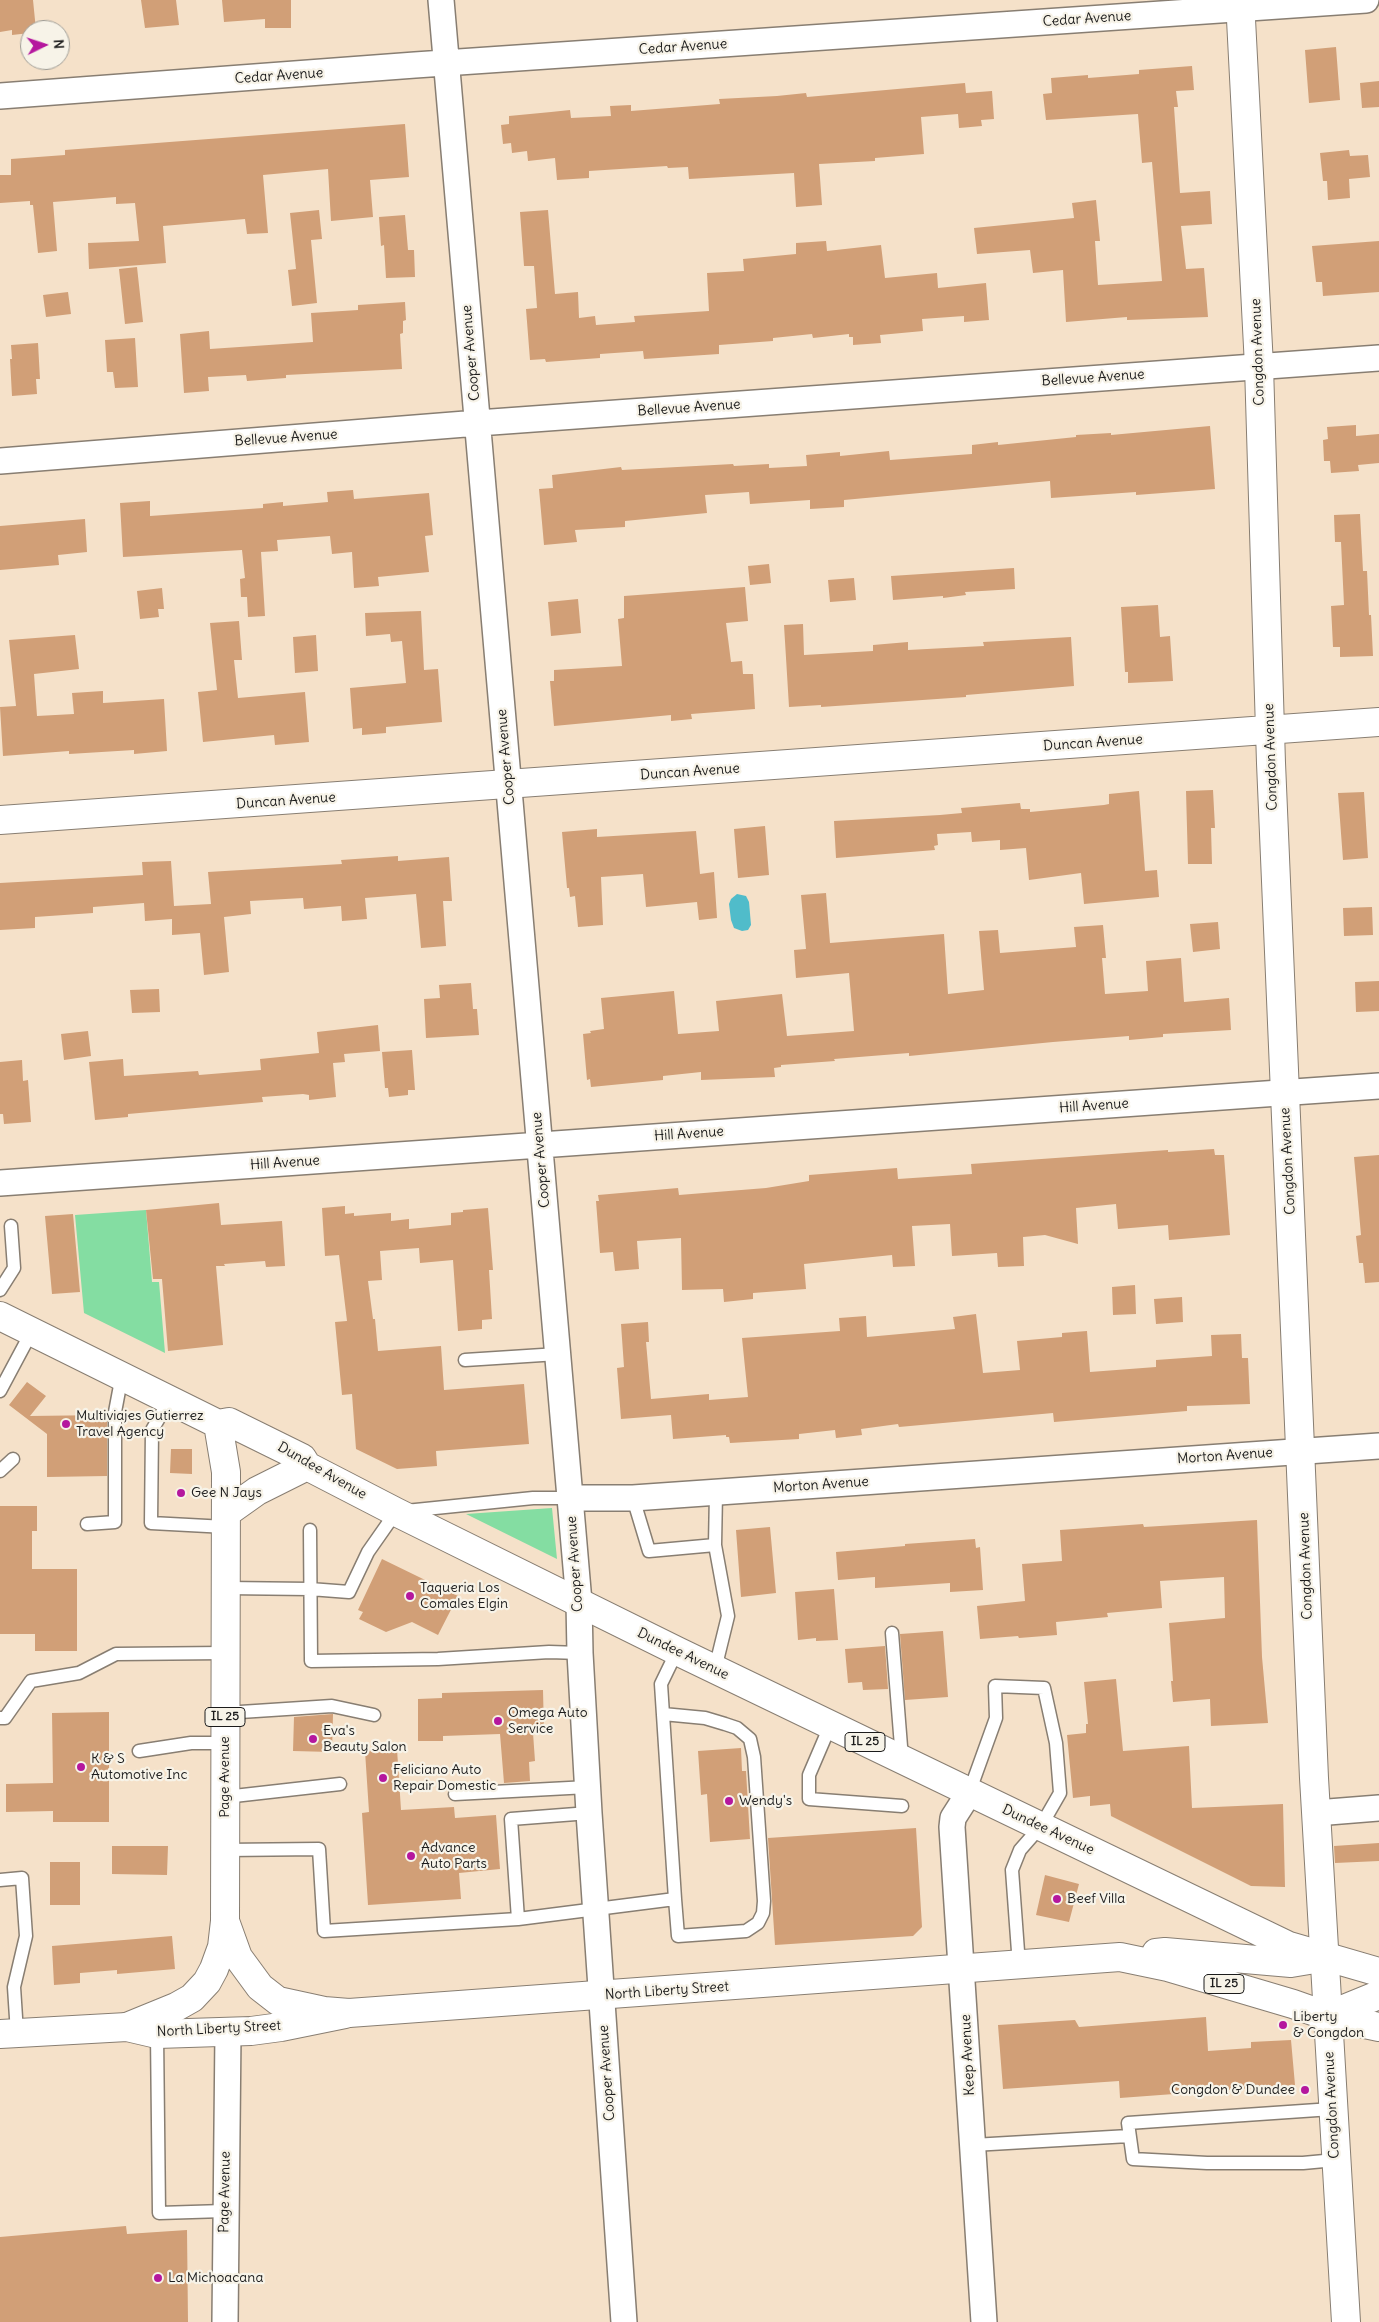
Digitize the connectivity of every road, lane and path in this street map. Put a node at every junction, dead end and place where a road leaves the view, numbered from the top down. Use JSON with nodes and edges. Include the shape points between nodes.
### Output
{"nodes":[{"id":1,"x":441,"y":0,"type":"edge"},
{"id":2,"x":1366,"y":0,"type":"edge"},
{"id":3,"x":1240,"y":4,"type":"edge"},
{"id":4,"x":446,"y":63,"type":"junction"},
{"id":5,"x":0,"y":96,"type":"edge"},
{"id":6,"x":1379,"y":358,"type":"edge"},
{"id":7,"x":1259,"y":366,"type":"junction"},
{"id":8,"x":478,"y":423,"type":"junction"},
{"id":9,"x":0,"y":461,"type":"edge"},
{"id":10,"x":1379,"y":722,"type":"edge"},
{"id":11,"x":1270,"y":730,"type":"junction"},
{"id":12,"x":509,"y":785,"type":"junction"},
{"id":13,"x":0,"y":820,"type":"edge"},
{"id":14,"x":1379,"y":1086,"type":"edge"},
{"id":15,"x":1285,"y":1093,"type":"junction"},
{"id":16,"x":540,"y":1145,"type":"junction"},
{"id":17,"x":0,"y":1182,"type":"edge"},
{"id":18,"x":11,"y":1226,"type":"dead end"},
{"id":19,"x":0,"y":1290,"type":"edge"},
{"id":20,"x":0,"y":1316,"type":"edge"},
{"id":21,"x":32,"y":1331,"type":"junction"},
{"id":22,"x":558,"y":1354,"type":"junction"},
{"id":23,"x":465,"y":1360,"type":"dead end"},
{"id":24,"x":122,"y":1375,"type":"junction"},
{"id":25,"x":0,"y":1391,"type":"edge"},
{"id":26,"x":170,"y":1399,"type":"junction"},
{"id":27,"x":218,"y":1424,"type":"junction"},
{"id":28,"x":1379,"y":1446,"type":"edge"},
{"id":29,"x":1301,"y":1451,"type":"junction"},
{"id":30,"x":12,"y":1459,"type":"dead end"},
{"id":31,"x":307,"y":1466,"type":"junction"},
{"id":32,"x":0,"y":1471,"type":"edge"},
{"id":33,"x":716,"y":1493,"type":"junction"},
{"id":34,"x":570,"y":1498,"type":"junction"},
{"id":35,"x":633,"y":1498,"type":"junction"},
{"id":36,"x":396,"y":1512,"type":"junction"},
{"id":37,"x":226,"y":1520,"type":"junction"},
{"id":38,"x":86,"y":1524,"type":"dead end"},
{"id":39,"x":310,"y":1530,"type":"dead end"},
{"id":40,"x":715,"y":1545,"type":"junction"},
{"id":41,"x":226,"y":1588,"type":"junction"},
{"id":42,"x":310,"y":1588,"type":"junction"},
{"id":43,"x":579,"y":1602,"type":"junction"},
{"id":44,"x":892,"y":1633,"type":"dead end"},
{"id":45,"x":677,"y":1651,"type":"junction"},
{"id":46,"x":225,"y":1652,"type":"junction"},
{"id":47,"x":580,"y":1653,"type":"junction"},
{"id":48,"x":715,"y":1670,"type":"junction"},
{"id":49,"x":225,"y":1713,"type":"junction"},
{"id":50,"x":663,"y":1714,"type":"junction"},
{"id":51,"x":374,"y":1715,"type":"dead end"},
{"id":52,"x":0,"y":1718,"type":"edge"},
{"id":53,"x":830,"y":1726,"type":"junction"},
{"id":54,"x":225,"y":1743,"type":"junction"},
{"id":55,"x":139,"y":1751,"type":"dead end"},
{"id":56,"x":902,"y":1759,"type":"junction"},
{"id":57,"x":340,"y":1784,"type":"dead end"},
{"id":58,"x":588,"y":1787,"type":"junction"},
{"id":59,"x":969,"y":1793,"type":"junction"},
{"id":60,"x":455,"y":1794,"type":"dead end"},
{"id":61,"x":225,"y":1797,"type":"junction"},
{"id":62,"x":902,"y":1806,"type":"dead end"},
{"id":63,"x":1379,"y":1808,"type":"edge"},
{"id":64,"x":589,"y":1813,"type":"junction"},
{"id":65,"x":1316,"y":1813,"type":"junction"},
{"id":66,"x":1041,"y":1826,"type":"junction"},
{"id":67,"x":225,"y":1850,"type":"junction"},
{"id":68,"x":0,"y":1880,"type":"edge"},
{"id":69,"x":676,"y":1899,"type":"junction"},
{"id":70,"x":596,"y":1909,"type":"junction"},
{"id":71,"x":518,"y":1919,"type":"junction"},
{"id":72,"x":225,"y":1921,"type":"junction"},
{"id":73,"x":1120,"y":1957,"type":"junction"},
{"id":74,"x":1323,"y":1957,"type":"junction"},
{"id":75,"x":1019,"y":1966,"type":"junction"},
{"id":76,"x":963,"y":1970,"type":"junction"},
{"id":77,"x":1379,"y":1972,"type":"edge"},
{"id":78,"x":601,"y":1996,"type":"junction"},
{"id":79,"x":1379,"y":1996,"type":"edge"},
{"id":80,"x":349,"y":2013,"type":"junction"},
{"id":81,"x":1327,"y":2016,"type":"junction"},
{"id":82,"x":126,"y":2027,"type":"junction"},
{"id":83,"x":1379,"y":2027,"type":"edge"},
{"id":84,"x":228,"y":2032,"type":"junction"},
{"id":85,"x":8,"y":2034,"type":"edge"},
{"id":86,"x":157,"y":2034,"type":"junction"},
{"id":87,"x":1332,"y":2109,"type":"junction"},
{"id":88,"x":1129,"y":2136,"type":"junction"},
{"id":89,"x":973,"y":2145,"type":"junction"},
{"id":90,"x":1335,"y":2160,"type":"junction"},
{"id":91,"x":224,"y":2211,"type":"junction"},
{"id":92,"x":225,"y":2322,"type":"edge"},
{"id":93,"x":624,"y":2322,"type":"edge"},
{"id":94,"x":984,"y":2322,"type":"edge"},
{"id":95,"x":1346,"y":2322,"type":"edge"}],
"edges":[{"from":1,"to":4,"type":"street","name":"Cooper Avenue"},
{"from":2,"to":3,"type":"street","name":"Cedar Avenue"},
{"from":3,"to":4,"type":"street","name":"Cedar Avenue"},
{"from":3,"to":7,"type":"main road","name":"Congdon Avenue"},
{"from":4,"to":5,"type":"street","name":"Cedar Avenue"},
{"from":4,"to":8,"type":"street","name":"Cooper Avenue"},
{"from":6,"to":7,"type":"street","name":"Bellevue Avenue"},
{"from":7,"to":8,"type":"street","name":"Bellevue Avenue"},
{"from":7,"to":11,"type":"main road","name":"Congdon Avenue"},
{"from":8,"to":9,"type":"street","name":"Bellevue Avenue"},
{"from":8,"to":12,"type":"street","name":"Cooper Avenue"},
{"from":10,"to":11,"type":"main road","name":"Duncan Avenue"},
{"from":11,"to":12,"type":"main road","name":"Duncan Avenue"},
{"from":11,"to":15,"type":"main road","name":"Congdon Avenue"},
{"from":12,"to":13,"type":"main road","name":"Duncan Avenue"},
{"from":12,"to":16,"type":"street","name":"Cooper Avenue"},
{"from":14,"to":15,"type":"street","name":"Hill Avenue"},
{"from":15,"to":16,"type":"street","name":"Hill Avenue"},
{"from":15,"to":29,"type":"main road","name":"Congdon Avenue"},
{"from":16,"to":17,"type":"street","name":"Hill Avenue"},
{"from":16,"to":22,"type":"street","name":"Cooper Avenue"},
{"from":18,"to":19,"type":"lane","via":[[14,1268]]},
{"from":20,"to":21,"type":"main road","name":"Dundee Avenue"},
{"from":21,"to":24,"type":"main road","name":"Dundee Avenue"},
{"from":21,"to":25,"type":"lane"},
{"from":22,"to":23,"type":"lane"},
{"from":22,"to":34,"type":"street","name":"Cooper Avenue"},
{"from":24,"to":26,"type":"main road","name":"Dundee Avenue"},
{"from":24,"to":38,"type":"lane","via":[[115,1412],[115,1522]]},
{"from":26,"to":27,"type":"main road","name":"Dundee Avenue"},
{"from":26,"to":37,"type":"lane","via":[[152,1430],[151,1523]]},
{"from":27,"to":31,"type":"main road","name":"Dundee Avenue","number":"IL 25","via":[[229,1422],[302,1458]]},
{"from":27,"to":37,"type":"main road","name":"Page Avenue","via":[[226,1472]]},
{"from":28,"to":29,"type":"street","name":"Morton Avenue"},
{"from":29,"to":33,"type":"street","name":"Morton Avenue"},
{"from":29,"to":65,"type":"main road","name":"Congdon Avenue"},
{"from":30,"to":32,"type":"lane"},
{"from":31,"to":36,"type":"main road","name":"Dundee Avenue","number":"IL 25"},
{"from":31,"to":37,"type":"main road","via":[[257,1491]]},
{"from":33,"to":35,"type":"street","name":"Morton Avenue"},
{"from":33,"to":40,"type":"lane"},
{"from":34,"to":35,"type":"street","name":"Morton Avenue"},
{"from":34,"to":36,"type":"lane","name":"Morton Avenue","via":[[533,1498]]},
{"from":34,"to":43,"type":"street","name":"Cooper Avenue"},
{"from":35,"to":40,"type":"lane","via":[[649,1551]]},
{"from":36,"to":42,"type":"lane","via":[[368,1552],[348,1592]]},
{"from":36,"to":43,"type":"main road","name":"Dundee Avenue","number":"IL 25"},
{"from":37,"to":41,"type":"main road","name":"Page Avenue","number":"IL 25"},
{"from":39,"to":42,"type":"lane"},
{"from":40,"to":48,"type":"lane","via":[[728,1616]]},
{"from":41,"to":42,"type":"lane"},
{"from":41,"to":46,"type":"main road","name":"Page Avenue","number":"IL 25"},
{"from":42,"to":47,"type":"lane","via":[[311,1661]]},
{"from":43,"to":45,"type":"main road","name":"Dundee Avenue","number":"IL 25"},
{"from":43,"to":47,"type":"street","name":"Cooper Avenue"},
{"from":44,"to":56,"type":"lane"},
{"from":45,"to":48,"type":"main road","name":"Dundee Avenue","number":"IL 25"},
{"from":45,"to":50,"type":"lane","via":[[661,1684]]},
{"from":46,"to":49,"type":"main road","name":"Page Avenue","number":"IL 25"},
{"from":46,"to":52,"type":"lane","via":[[116,1654],[79,1673],[31,1681],[6,1718]]},
{"from":47,"to":58,"type":"street","name":"Cooper Avenue"},
{"from":48,"to":53,"type":"main road","name":"Dundee Avenue","number":"IL 25"},
{"from":49,"to":51,"type":"lane","via":[[332,1706]]},
{"from":49,"to":54,"type":"main road","name":"Page Avenue","number":"IL 25"},
{"from":50,"to":69,"type":"lane"},
{"from":50,"to":69,"type":"lane","via":[[705,1718],[737,1728],[750,1739],[762,1860],[763,1913],[758,1923],[746,1931],[678,1936]]},
{"from":53,"to":56,"type":"main road","name":"Dundee Avenue","number":"IL 25"},
{"from":53,"to":62,"type":"lane","via":[[809,1775],[809,1799]]},
{"from":54,"to":55,"type":"lane","via":[[190,1743]]},
{"from":54,"to":61,"type":"main road","name":"Page Avenue","number":"IL 25"},
{"from":56,"to":59,"type":"main road","name":"Dundee Avenue","number":"IL 25"},
{"from":57,"to":61,"type":"lane"},
{"from":58,"to":60,"type":"lane"},
{"from":58,"to":64,"type":"street","name":"Cooper Avenue"},
{"from":59,"to":66,"type":"main road","name":"Dundee Avenue","number":"IL 25"},
{"from":59,"to":66,"type":"lane","via":[[996,1718],[995,1686],[1044,1688],[1056,1743],[1060,1793]]},
{"from":59,"to":76,"type":"street","name":"Keep Avenue","via":[[953,1818],[952,1827]]},
{"from":61,"to":67,"type":"main road","name":"Page Avenue","number":"IL 25"},
{"from":63,"to":65,"type":"street"},
{"from":64,"to":70,"type":"street","name":"Cooper Avenue"},
{"from":64,"to":71,"type":"lane","via":[[510,1819]]},
{"from":65,"to":74,"type":"main road","name":"Congdon Avenue"},
{"from":66,"to":74,"type":"main road","name":"Dundee Avenue","number":"IL 25","via":[[1290,1946]]},
{"from":66,"to":75,"type":"lane","via":[[1020,1850],[1012,1870]]},
{"from":67,"to":71,"type":"lane","via":[[319,1849],[324,1931]]},
{"from":67,"to":72,"type":"main road","name":"Page Avenue","number":"IL 25"},
{"from":68,"to":85,"type":"lane","via":[[22,1878],[26,1936],[14,1987]]},
{"from":69,"to":70,"type":"lane"},
{"from":70,"to":71,"type":"lane"},
{"from":70,"to":78,"type":"street","name":"Cooper Avenue"},
{"from":72,"to":80,"type":"main road","via":[[232,1945],[244,1968],[272,1997],[312,2009]]},
{"from":72,"to":82,"type":"main road","via":[[219,1958],[198,1992],[176,2007]]},
{"from":73,"to":74,"type":"main road","via":[[1165,1952],[1291,1963]]},
{"from":73,"to":75,"type":"main road","name":"North Liberty Street","number":"IL 25"},
{"from":73,"to":81,"type":"main road","name":"North Liberty Street","number":"IL 25","via":[[1168,1967]]},
{"from":74,"to":77,"type":"main road","name":"Dundee Avenue","number":"IL 25"},
{"from":74,"to":81,"type":"main road","name":"Congdon Avenue"},
{"from":75,"to":76,"type":"main road","name":"North Liberty Street","number":"IL 25"},
{"from":76,"to":78,"type":"main road","name":"North Liberty Street","number":"IL 25"},
{"from":76,"to":89,"type":"street","name":"Keep Avenue"},
{"from":78,"to":80,"type":"main road","name":"North Liberty Street","number":"IL 25"},
{"from":78,"to":93,"type":"street","name":"Cooper Avenue"},
{"from":79,"to":81,"type":"main road"},
{"from":80,"to":84,"type":"main road","name":"North Liberty Street","number":"IL 25","via":[[281,2027]]},
{"from":81,"to":83,"type":"main road","number":"IL 25"},
{"from":81,"to":87,"type":"main road","name":"Congdon Avenue"},
{"from":82,"to":85,"type":"main road","name":"North Liberty Street","number":"IL 25"},
{"from":82,"to":86,"type":"main road","name":"North Liberty Street","number":"IL 25"},
{"from":84,"to":86,"type":"main road","name":"North Liberty Street","number":"IL 25"},
{"from":84,"to":91,"type":"street","name":"Page Avenue"},
{"from":86,"to":91,"type":"lane","via":[[160,2213]]},
{"from":87,"to":88,"type":"lane","via":[[1128,2123]]},
{"from":87,"to":90,"type":"main road","name":"Congdon Avenue"},
{"from":88,"to":89,"type":"lane"},
{"from":88,"to":90,"type":"lane","via":[[1133,2159],[1207,2163]]},
{"from":89,"to":94,"type":"street","name":"Keep Avenue"},
{"from":90,"to":95,"type":"main road","name":"Congdon Avenue"},
{"from":91,"to":92,"type":"street","name":"Page Avenue"}]}
